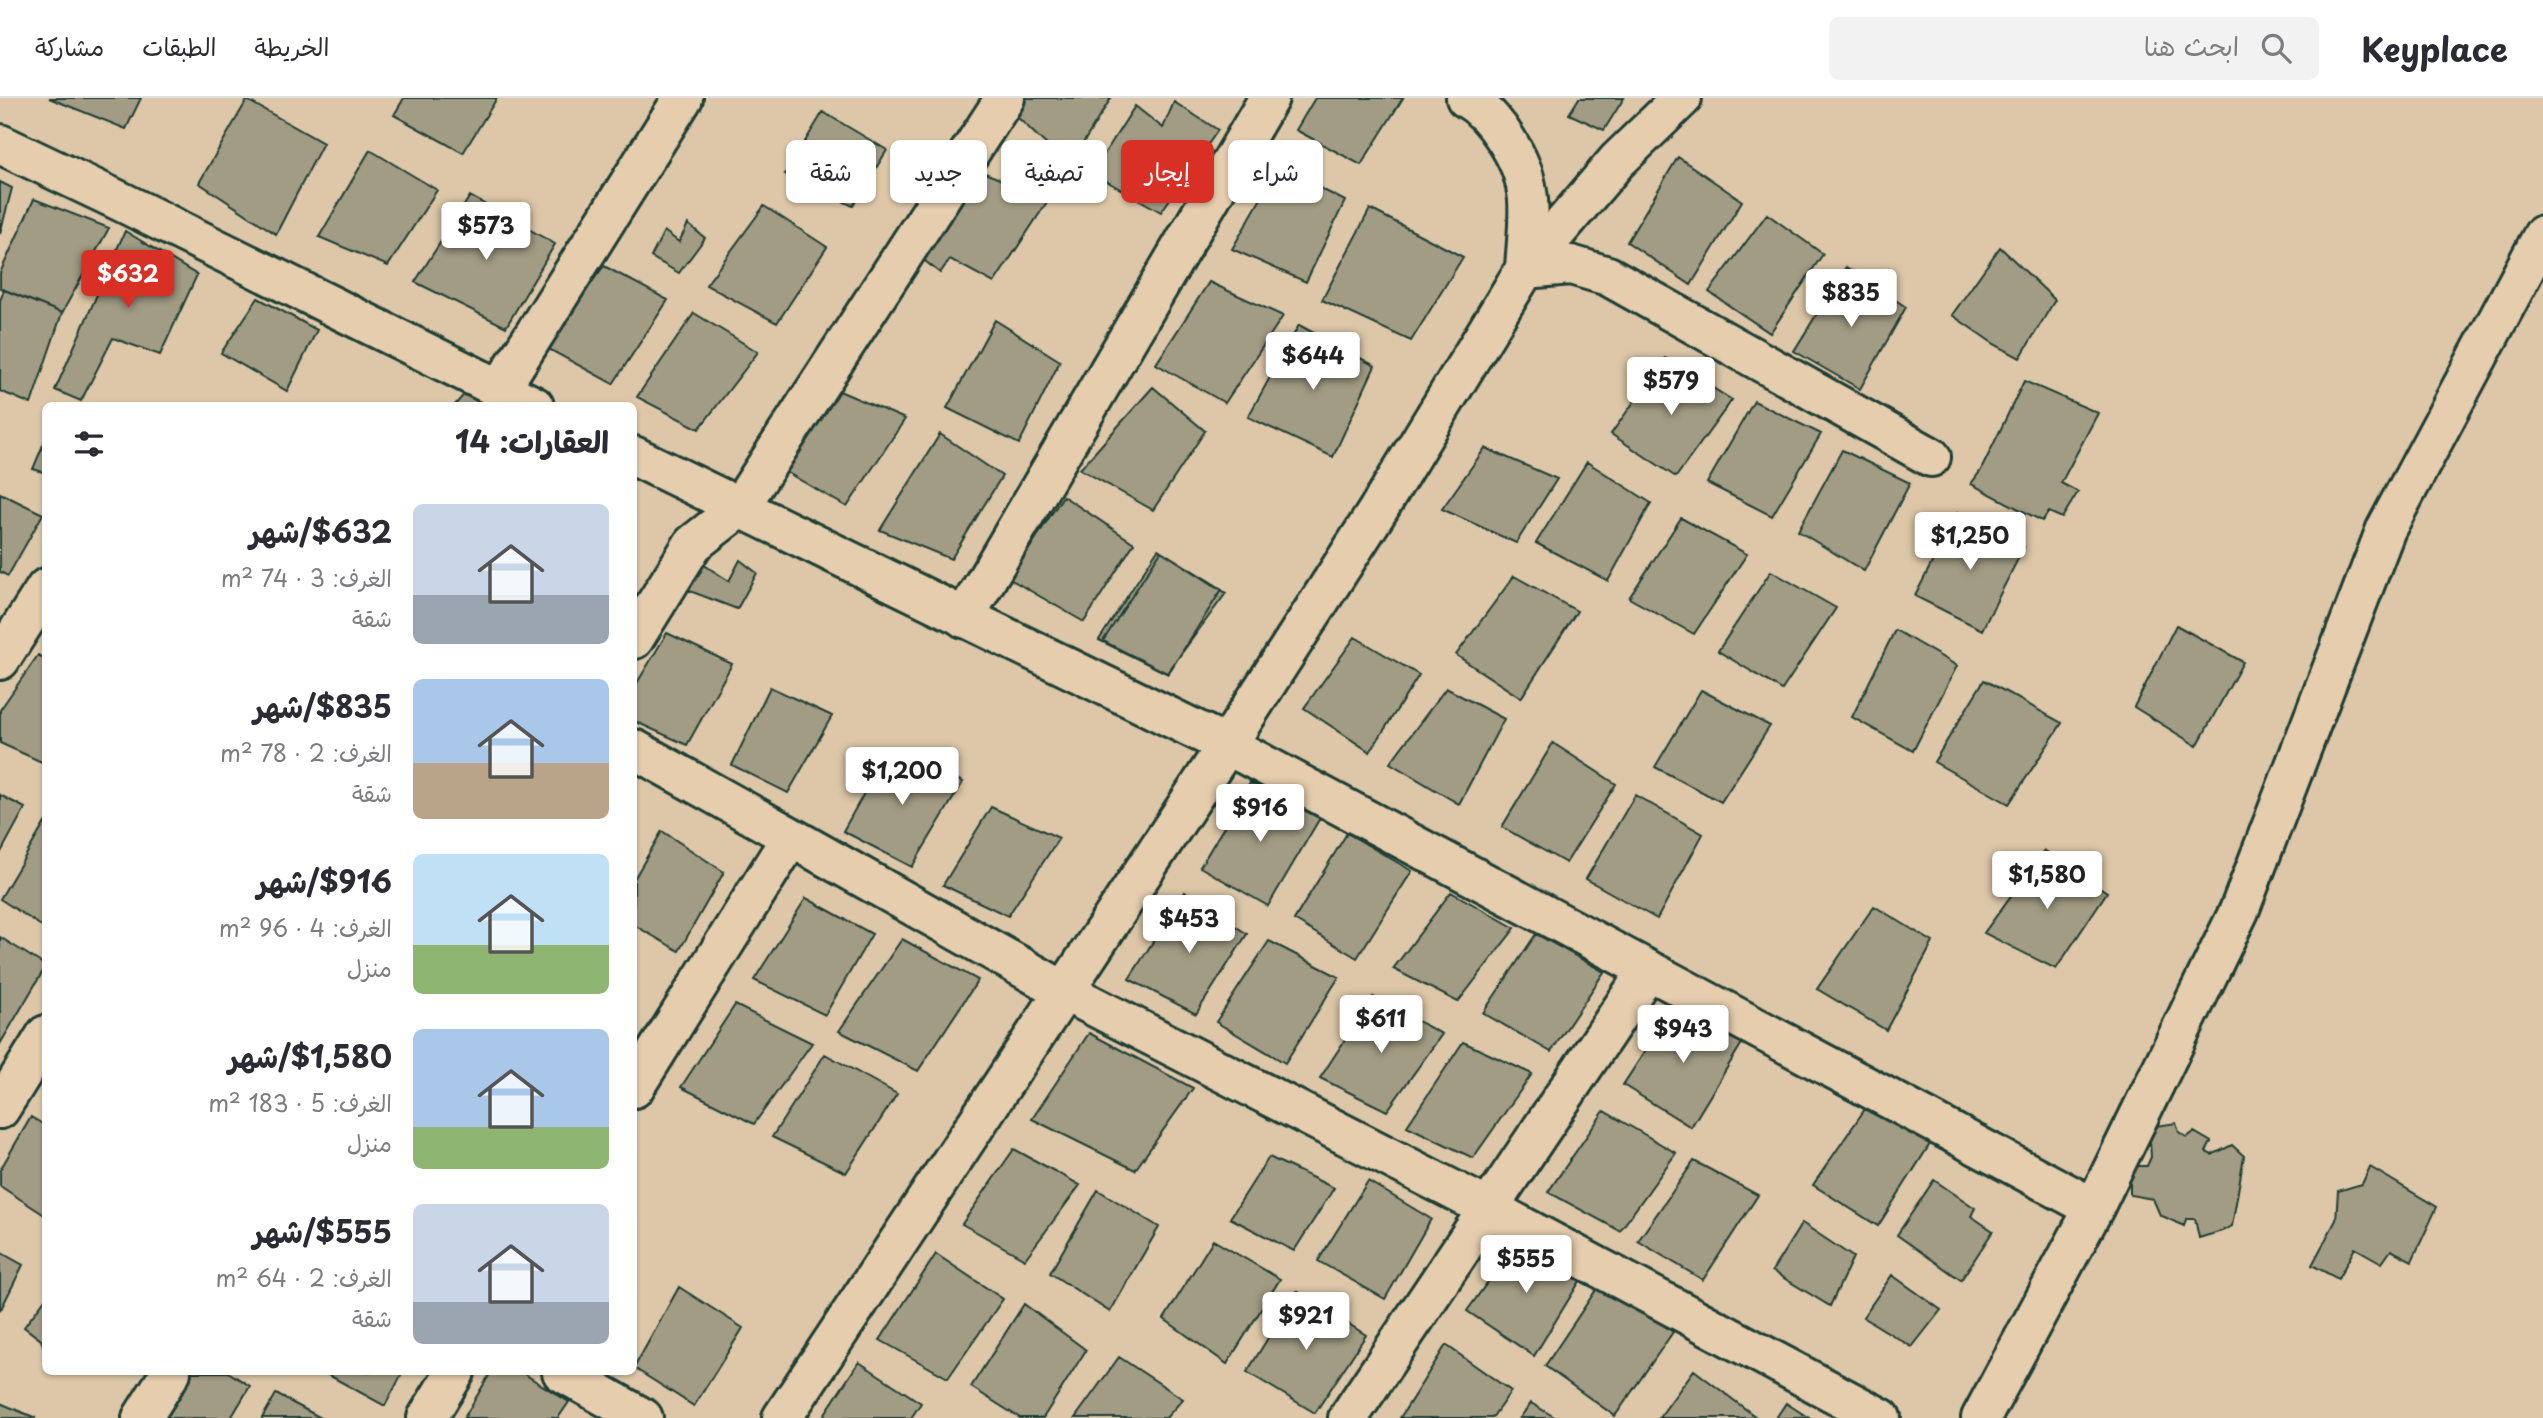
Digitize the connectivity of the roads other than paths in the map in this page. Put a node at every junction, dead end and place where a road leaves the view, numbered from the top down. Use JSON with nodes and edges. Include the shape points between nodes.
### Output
{"nodes":[{"id":1,"x":683,"y":98,"type":"edge"},
{"id":2,"x":1005,"y":98,"type":"edge"},
{"id":3,"x":1269,"y":98,"type":"edge"},
{"id":4,"x":1466,"y":98,"type":"edge"},
{"id":5,"x":1682,"y":98,"type":"edge"},
{"id":6,"x":0,"y":144,"type":"edge"},
{"id":7,"x":2543,"y":235,"type":"edge"},
{"id":8,"x":1525,"y":269,"type":"junction"},
{"id":9,"x":500,"y":389,"type":"junction"},
{"id":10,"x":526,"y":402,"type":"edge"},
{"id":11,"x":637,"y":457,"type":"edge"},
{"id":12,"x":1931,"y":457,"type":"dead end"},
{"id":13,"x":739,"y":508,"type":"junction"},
{"id":14,"x":42,"y":594,"type":"edge"},
{"id":15,"x":964,"y":618,"type":"junction"},
{"id":16,"x":637,"y":634,"type":"edge"},
{"id":17,"x":0,"y":660,"type":"edge"},
{"id":18,"x":1227,"y":745,"type":"junction"},
{"id":19,"x":637,"y":751,"type":"edge"},
{"id":20,"x":791,"y":837,"type":"junction"},
{"id":21,"x":1648,"y":970,"type":"junction"},
{"id":22,"x":1064,"y":991,"type":"junction"},
{"id":23,"x":42,"y":1042,"type":"edge"},
{"id":24,"x":637,"y":1083,"type":"edge"},
{"id":25,"x":15,"y":1092,"type":"edge"},
{"id":26,"x":1488,"y":1208,"type":"junction"},
{"id":27,"x":2094,"y":1208,"type":"junction"},
{"id":28,"x":169,"y":1375,"type":"edge"},
{"id":29,"x":454,"y":1375,"type":"edge"},
{"id":30,"x":567,"y":1375,"type":"edge"},
{"id":31,"x":142,"y":1418,"type":"edge"},
{"id":32,"x":427,"y":1418,"type":"edge"},
{"id":33,"x":643,"y":1418,"type":"edge"},
{"id":34,"x":782,"y":1418,"type":"edge"},
{"id":35,"x":1348,"y":1418,"type":"edge"},
{"id":36,"x":1881,"y":1418,"type":"edge"},
{"id":37,"x":1981,"y":1418,"type":"edge"}],
"edges":[{"from":1,"to":9,"type":"street"},
{"from":2,"to":13,"type":"street"},
{"from":3,"to":15,"type":"street"},
{"from":4,"to":8,"type":"street","via":[[1480,106],[1510,143],[1527,191]]},
{"from":5,"to":8,"type":"street","via":[[1618,161]]},
{"from":6,"to":9,"type":"street"},
{"from":7,"to":27,"type":"street","via":[[2386,529],[2239,911]]},
{"from":8,"to":12,"type":"street","via":[[1571,264],[1608,276]]},
{"from":8,"to":18,"type":"street"},
{"from":9,"to":10,"type":"street"},
{"from":11,"to":13,"type":"street"},
{"from":13,"to":15,"type":"street"},
{"from":13,"to":16,"type":"street","via":[[693,544]]},
{"from":14,"to":17,"type":"street"},
{"from":15,"to":18,"type":"street"},
{"from":18,"to":21,"type":"street"},
{"from":18,"to":22,"type":"street"},
{"from":19,"to":20,"type":"street"},
{"from":20,"to":22,"type":"street"},
{"from":20,"to":24,"type":"street"},
{"from":21,"to":26,"type":"street"},
{"from":21,"to":27,"type":"street"},
{"from":22,"to":26,"type":"street"},
{"from":22,"to":34,"type":"street"},
{"from":23,"to":25,"type":"street"},
{"from":26,"to":35,"type":"street"},
{"from":26,"to":36,"type":"street"},
{"from":27,"to":37,"type":"street"},
{"from":28,"to":31,"type":"street"},
{"from":29,"to":32,"type":"street"},
{"from":30,"to":33,"type":"street"}]}
